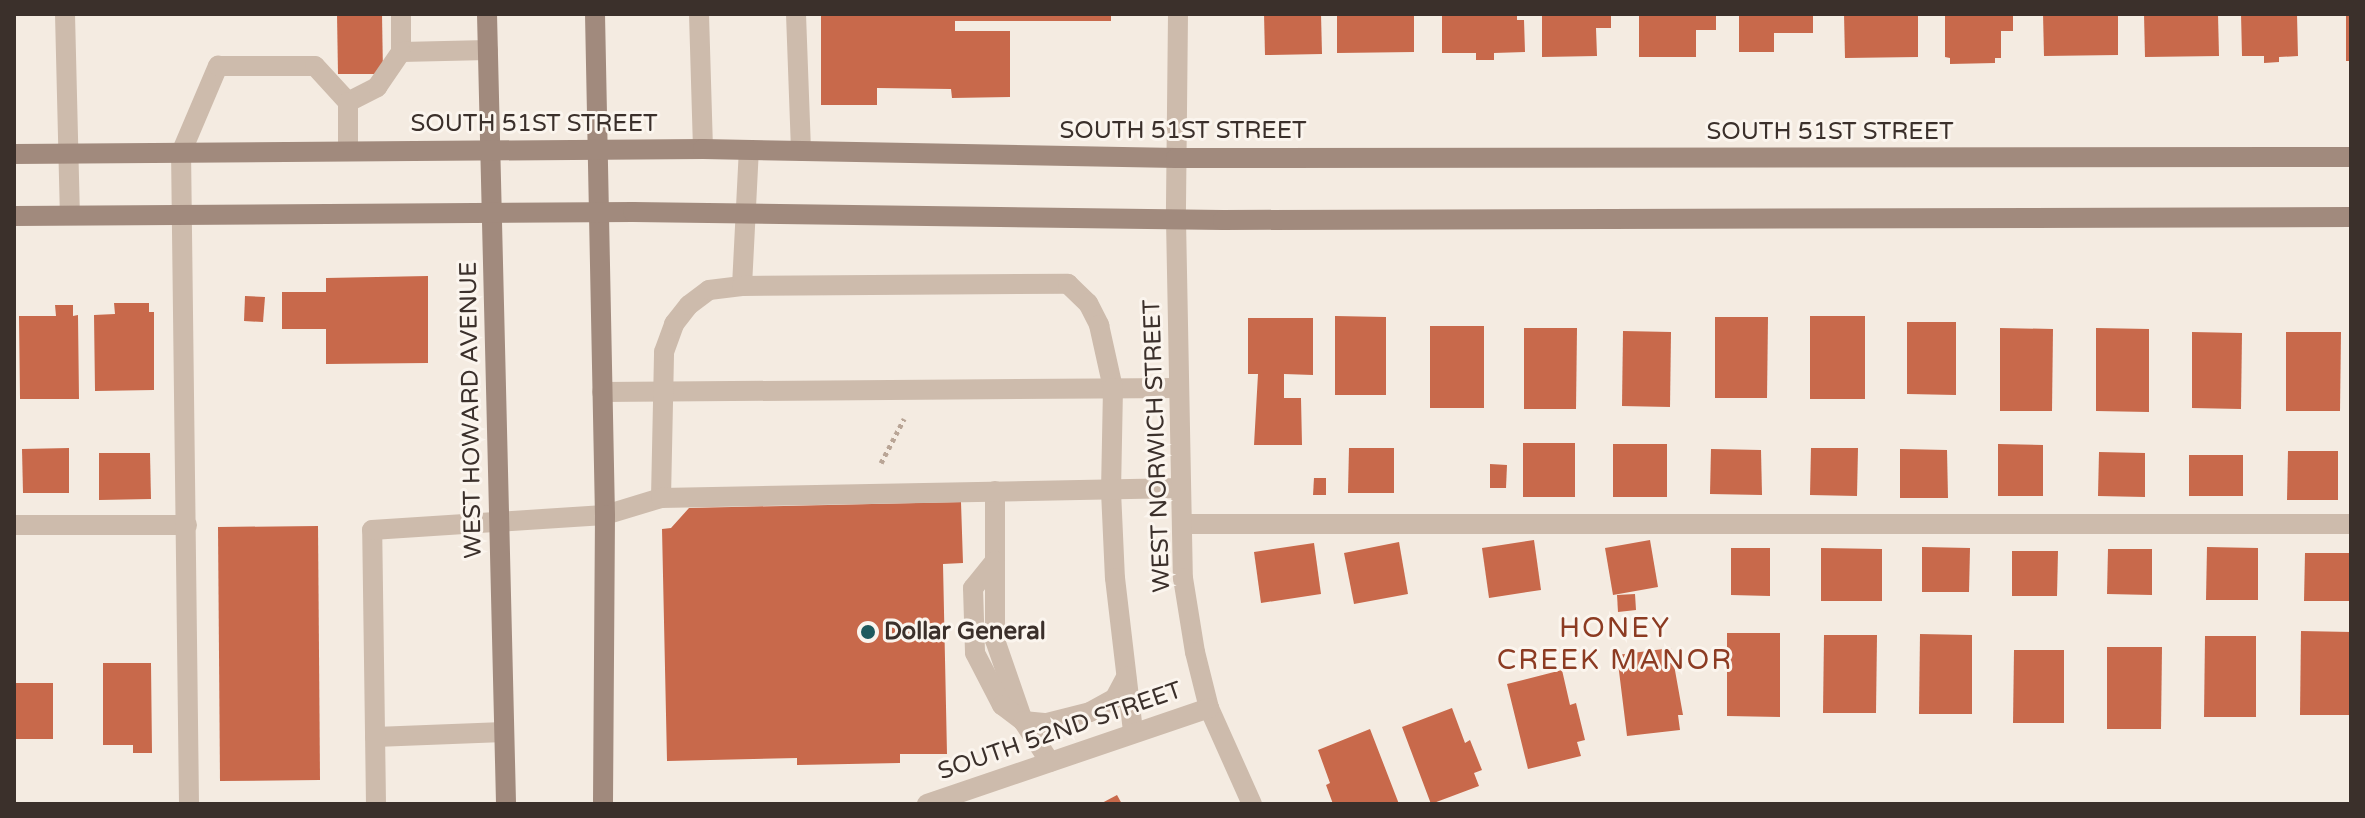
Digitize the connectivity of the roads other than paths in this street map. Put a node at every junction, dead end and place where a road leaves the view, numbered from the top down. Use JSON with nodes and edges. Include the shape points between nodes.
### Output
{"nodes":[{"id":1,"x":65,"y":14,"type":"edge"},
{"id":2,"x":401,"y":14,"type":"edge"},
{"id":3,"x":487,"y":14,"type":"edge"},
{"id":4,"x":595,"y":14,"type":"edge"},
{"id":5,"x":699,"y":14,"type":"edge"},
{"id":6,"x":796,"y":14,"type":"edge"},
{"id":7,"x":1178,"y":14,"type":"edge"},
{"id":8,"x":488,"y":50,"type":"junction"},
{"id":9,"x":401,"y":52,"type":"junction"},
{"id":10,"x":348,"y":102,"type":"junction"},
{"id":11,"x":598,"y":149,"type":"junction"},
{"id":12,"x":703,"y":149,"type":"junction"},
{"id":13,"x":491,"y":150,"type":"junction"},
{"id":14,"x":749,"y":150,"type":"junction"},
{"id":15,"x":348,"y":151,"type":"junction"},
{"id":16,"x":801,"y":151,"type":"junction"},
{"id":17,"x":68,"y":153,"type":"junction"},
{"id":18,"x":181,"y":153,"type":"junction"},
{"id":19,"x":14,"y":154,"type":"edge"},
{"id":20,"x":2351,"y":157,"type":"edge"},
{"id":21,"x":1176,"y":158,"type":"junction"},
{"id":22,"x":599,"y":212,"type":"junction"},
{"id":23,"x":493,"y":213,"type":"junction"},
{"id":24,"x":748,"y":214,"type":"junction"},
{"id":25,"x":70,"y":215,"type":"junction"},
{"id":26,"x":183,"y":215,"type":"junction"},
{"id":27,"x":14,"y":216,"type":"edge"},
{"id":28,"x":2351,"y":217,"type":"edge"},
{"id":29,"x":1176,"y":220,"type":"junction"},
{"id":30,"x":742,"y":286,"type":"junction"},
{"id":31,"x":1113,"y":388,"type":"junction"},
{"id":32,"x":1179,"y":388,"type":"junction"},
{"id":33,"x":602,"y":392,"type":"junction"},
{"id":34,"x":663,"y":392,"type":"junction"},
{"id":35,"x":1181,"y":488,"type":"junction"},
{"id":36,"x":995,"y":491,"type":"junction"},
{"id":37,"x":1111,"y":491,"type":"junction"},
{"id":38,"x":661,"y":498,"type":"junction"},
{"id":39,"x":605,"y":515,"type":"junction"},
{"id":40,"x":500,"y":522,"type":"junction"},
{"id":41,"x":1182,"y":524,"type":"junction"},
{"id":42,"x":2351,"y":524,"type":"edge"},
{"id":43,"x":14,"y":525,"type":"edge"},
{"id":44,"x":187,"y":525,"type":"junction"},
{"id":45,"x":1126,"y":677,"type":"junction"},
{"id":46,"x":1209,"y":708,"type":"junction"},
{"id":47,"x":1023,"y":721,"type":"junction"},
{"id":48,"x":504,"y":732,"type":"junction"},
{"id":49,"x":1133,"y":732,"type":"junction"},
{"id":50,"x":375,"y":737,"type":"junction"},
{"id":51,"x":1050,"y":762,"type":"junction"},
{"id":52,"x":189,"y":804,"type":"edge"},
{"id":53,"x":376,"y":804,"type":"edge"},
{"id":54,"x":506,"y":804,"type":"edge"},
{"id":55,"x":603,"y":804,"type":"edge"},
{"id":56,"x":927,"y":804,"type":"edge"},
{"id":57,"x":1252,"y":804,"type":"edge"}],
"edges":[{"from":1,"to":17,"type":"street"},
{"from":2,"to":9,"type":"street"},
{"from":3,"to":8,"type":"street","name":"WEST HOWARD AVENUE"},
{"from":4,"to":11,"type":"street"},
{"from":5,"to":12,"type":"street"},
{"from":6,"to":16,"type":"street"},
{"from":7,"to":21,"type":"street","name":"WEST NORWICH STREET"},
{"from":8,"to":9,"type":"street"},
{"from":8,"to":13,"type":"street","name":"WEST HOWARD AVENUE"},
{"from":9,"to":10,"type":"street","via":[[377,87]]},
{"from":10,"to":15,"type":"street"},
{"from":10,"to":18,"type":"street","via":[[315,66],[218,66]]},
{"from":11,"to":12,"type":"street","name":"SOUTH 51ST STREET"},
{"from":11,"to":13,"type":"street","name":"SOUTH 51ST STREET"},
{"from":11,"to":22,"type":"street"},
{"from":12,"to":14,"type":"street","name":"SOUTH 51ST STREET"},
{"from":13,"to":15,"type":"street","name":"SOUTH 51ST STREET"},
{"from":13,"to":23,"type":"street","name":"WEST HOWARD AVENUE"},
{"from":14,"to":16,"type":"street","name":"SOUTH 51ST STREET"},
{"from":14,"to":24,"type":"street"},
{"from":15,"to":18,"type":"street","name":"SOUTH 51ST STREET"},
{"from":16,"to":21,"type":"street","name":"SOUTH 51ST STREET"},
{"from":17,"to":18,"type":"street","name":"SOUTH 51ST STREET"},
{"from":17,"to":19,"type":"street","name":"SOUTH 51ST STREET"},
{"from":17,"to":25,"type":"street"},
{"from":18,"to":26,"type":"street"},
{"from":20,"to":21,"type":"street","name":"SOUTH 51ST STREET"},
{"from":21,"to":29,"type":"street","name":"WEST NORWICH STREET"},
{"from":22,"to":23,"type":"street"},
{"from":22,"to":24,"type":"street"},
{"from":22,"to":33,"type":"street"},
{"from":23,"to":26,"type":"street"},
{"from":23,"to":40,"type":"street","name":"WEST HOWARD AVENUE"},
{"from":24,"to":29,"type":"street"},
{"from":24,"to":30,"type":"street"},
{"from":25,"to":26,"type":"street"},
{"from":25,"to":27,"type":"street"},
{"from":26,"to":44,"type":"street"},
{"from":28,"to":29,"type":"street"},
{"from":29,"to":32,"type":"street","name":"WEST NORWICH STREET"},
{"from":30,"to":31,"type":"street","via":[[1068,284],[1088,303],[1099,325]]},
{"from":30,"to":34,"type":"street","via":[[709,290],[674,324],[664,352]]},
{"from":31,"to":32,"type":"street"},
{"from":31,"to":34,"type":"street"},
{"from":31,"to":37,"type":"street"},
{"from":32,"to":35,"type":"street","name":"WEST NORWICH STREET"},
{"from":33,"to":34,"type":"street"},
{"from":33,"to":39,"type":"street"},
{"from":34,"to":38,"type":"street"},
{"from":35,"to":37,"type":"street"},
{"from":35,"to":41,"type":"street","name":"WEST NORWICH STREET"},
{"from":36,"to":37,"type":"street"},
{"from":36,"to":38,"type":"street"},
{"from":36,"to":47,"type":"street","via":[[995,640]]},
{"from":37,"to":45,"type":"street"},
{"from":38,"to":39,"type":"street"},
{"from":39,"to":40,"type":"street"},
{"from":39,"to":55,"type":"street"},
{"from":40,"to":48,"type":"street","name":"WEST HOWARD AVENUE"},
{"from":40,"to":50,"type":"street","via":[[372,530]]},
{"from":41,"to":42,"type":"street"},
{"from":41,"to":46,"type":"street","name":"WEST NORWICH STREET","via":[[1183,578]]},
{"from":43,"to":44,"type":"street"},
{"from":44,"to":52,"type":"street"},
{"from":45,"to":47,"type":"street","via":[[1115,698],[1090,712],[1047,723]]},
{"from":45,"to":49,"type":"street"},
{"from":46,"to":49,"type":"street","name":"SOUTH 52ND STREET"},
{"from":46,"to":57,"type":"street","name":"WEST NORWICH STREET"},
{"from":47,"to":51,"type":"street"},
{"from":48,"to":50,"type":"street"},
{"from":48,"to":54,"type":"street","name":"WEST HOWARD AVENUE"},
{"from":49,"to":51,"type":"street","name":"SOUTH 52ND STREET"},
{"from":50,"to":53,"type":"street"},
{"from":51,"to":56,"type":"street","name":"SOUTH 52ND STREET"}]}
